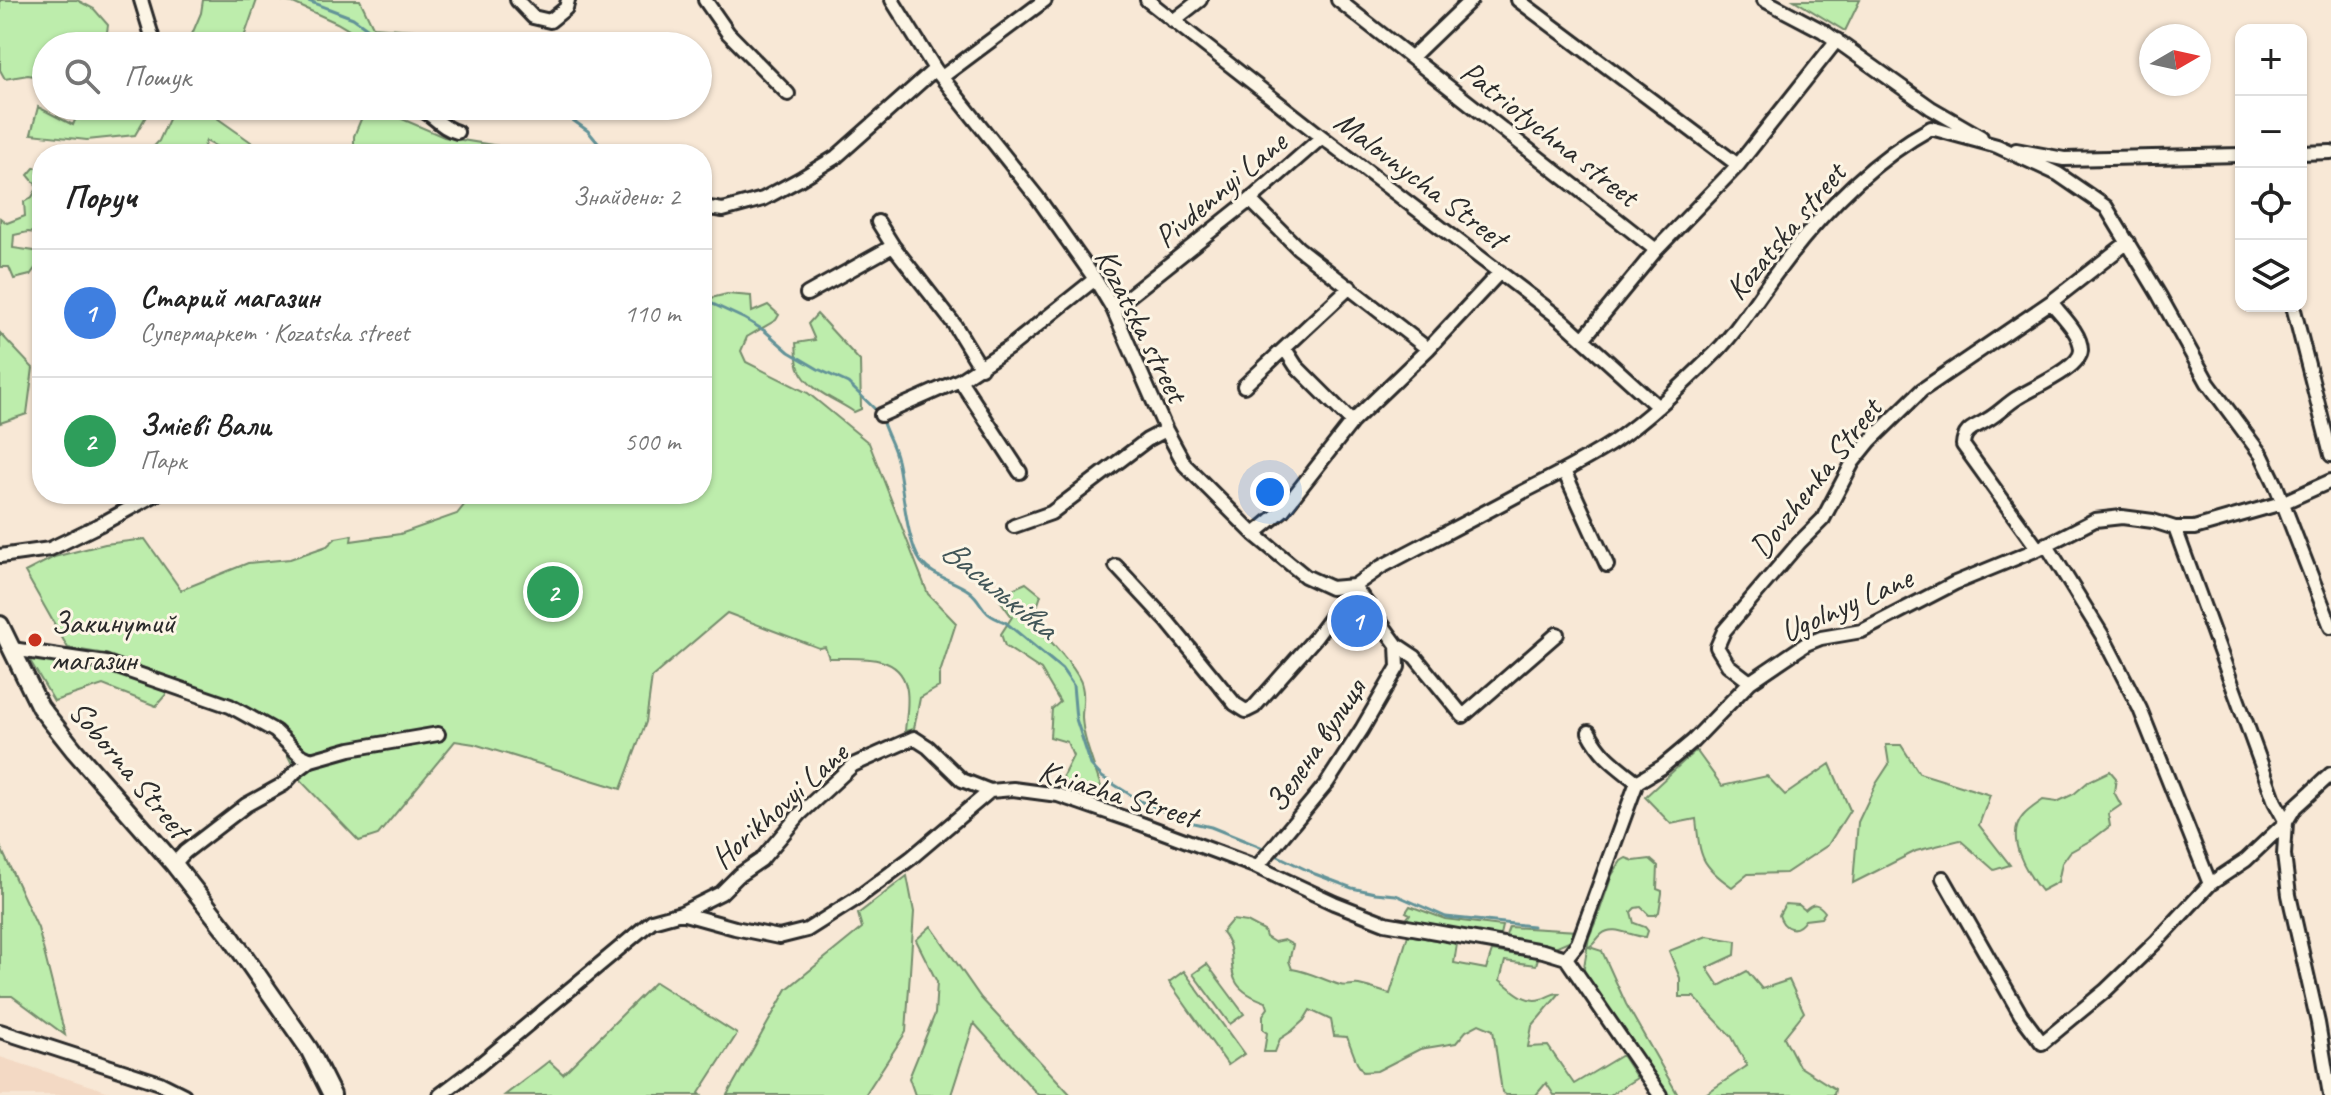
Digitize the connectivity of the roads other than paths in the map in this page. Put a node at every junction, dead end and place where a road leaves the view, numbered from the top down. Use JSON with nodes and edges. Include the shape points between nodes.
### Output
{"nodes":[{"id":1,"x":141,"y":0,"type":"edge"},
{"id":2,"x":517,"y":0,"type":"edge"},
{"id":3,"x":568,"y":0,"type":"edge"},
{"id":4,"x":705,"y":0,"type":"edge"},
{"id":5,"x":892,"y":0,"type":"edge"},
{"id":6,"x":1045,"y":0,"type":"edge"},
{"id":7,"x":1147,"y":0,"type":"edge"},
{"id":8,"x":1200,"y":0,"type":"edge"},
{"id":9,"x":1338,"y":0,"type":"edge"},
{"id":10,"x":1471,"y":0,"type":"edge"},
{"id":11,"x":1518,"y":0,"type":"edge"},
{"id":12,"x":1764,"y":0,"type":"edge"},
{"id":13,"x":1173,"y":21,"type":"junction"},
{"id":14,"x":151,"y":32,"type":"edge"},
{"id":15,"x":1837,"y":40,"type":"junction"},
{"id":16,"x":1412,"y":57,"type":"junction"},
{"id":17,"x":939,"y":73,"type":"junction"},
{"id":18,"x":788,"y":94,"type":"dead end"},
{"id":19,"x":1931,"y":108,"type":"junction"},
{"id":20,"x":436,"y":120,"type":"edge"},
{"id":21,"x":1931,"y":128,"type":"junction"},
{"id":22,"x":457,"y":132,"type":"dead end"},
{"id":23,"x":1322,"y":137,"type":"junction"},
{"id":24,"x":1997,"y":146,"type":"junction"},
{"id":25,"x":2331,"y":152,"type":"edge"},
{"id":26,"x":2307,"y":153,"type":"edge"},
{"id":27,"x":2235,"y":155,"type":"edge"},
{"id":28,"x":2064,"y":159,"type":"junction"},
{"id":29,"x":1738,"y":165,"type":"junction"},
{"id":30,"x":2058,"y":174,"type":"junction"},
{"id":31,"x":1250,"y":200,"type":"junction"},
{"id":32,"x":712,"y":208,"type":"edge"},
{"id":33,"x":878,"y":222,"type":"dead end"},
{"id":34,"x":2128,"y":242,"type":"junction"},
{"id":35,"x":893,"y":246,"type":"junction"},
{"id":36,"x":1656,"y":250,"type":"junction"},
{"id":37,"x":1500,"y":272,"type":"junction"},
{"id":38,"x":1095,"y":279,"type":"junction"},
{"id":39,"x":1350,"y":287,"type":"junction"},
{"id":40,"x":807,"y":294,"type":"dead end"},
{"id":41,"x":2051,"y":302,"type":"junction"},
{"id":42,"x":1113,"y":309,"type":"junction"},
{"id":43,"x":2295,"y":312,"type":"edge"},
{"id":44,"x":1583,"y":339,"type":"junction"},
{"id":45,"x":1285,"y":349,"type":"junction"},
{"id":46,"x":1428,"y":349,"type":"junction"},
{"id":47,"x":981,"y":368,"type":"junction"},
{"id":48,"x":960,"y":380,"type":"junction"},
{"id":49,"x":1244,"y":386,"type":"dead end"},
{"id":50,"x":1658,"y":407,"type":"junction"},
{"id":51,"x":881,"y":415,"type":"dead end"},
{"id":52,"x":1352,"y":422,"type":"junction"},
{"id":53,"x":1166,"y":430,"type":"junction"},
{"id":54,"x":2331,"y":455,"type":"edge"},
{"id":55,"x":1564,"y":471,"type":"junction"},
{"id":56,"x":1020,"y":472,"type":"dead end"},
{"id":57,"x":2331,"y":481,"type":"edge"},
{"id":58,"x":2282,"y":503,"type":"junction"},
{"id":59,"x":138,"y":504,"type":"edge"},
{"id":60,"x":1014,"y":526,"type":"dead end"},
{"id":61,"x":2175,"y":528,"type":"junction"},
{"id":62,"x":1254,"y":534,"type":"junction"},
{"id":63,"x":2042,"y":547,"type":"junction"},
{"id":64,"x":0,"y":556,"type":"edge"},
{"id":65,"x":1607,"y":565,"type":"dead end"},
{"id":66,"x":1116,"y":566,"type":"dead end"},
{"id":67,"x":1354,"y":586,"type":"junction"},
{"id":68,"x":0,"y":625,"type":"edge"},
{"id":69,"x":2331,"y":627,"type":"edge"},
{"id":70,"x":1557,"y":634,"type":"dead end"},
{"id":71,"x":1397,"y":645,"type":"junction"},
{"id":72,"x":12,"y":649,"type":"junction"},
{"id":73,"x":1750,"y":682,"type":"junction"},
{"id":74,"x":1589,"y":732,"type":"dead end"},
{"id":75,"x":438,"y":734,"type":"dead end"},
{"id":76,"x":311,"y":760,"type":"junction"},
{"id":77,"x":2331,"y":774,"type":"edge"},
{"id":78,"x":1637,"y":782,"type":"junction"},
{"id":79,"x":990,"y":791,"type":"junction"},
{"id":80,"x":2286,"y":822,"type":"junction"},
{"id":81,"x":174,"y":864,"type":"junction"},
{"id":82,"x":1257,"y":867,"type":"junction"},
{"id":83,"x":1943,"y":878,"type":"dead end"},
{"id":84,"x":2210,"y":884,"type":"junction"},
{"id":85,"x":681,"y":913,"type":"junction"},
{"id":86,"x":1566,"y":958,"type":"junction"},
{"id":87,"x":0,"y":1031,"type":"edge"},
{"id":88,"x":184,"y":1095,"type":"edge"},
{"id":89,"x":332,"y":1095,"type":"edge"},
{"id":90,"x":440,"y":1095,"type":"edge"},
{"id":91,"x":1660,"y":1095,"type":"edge"},
{"id":92,"x":2330,"y":1095,"type":"edge"}],
"edges":[{"from":1,"to":14,"type":"street"},
{"from":2,"to":3,"type":"street","via":[[533,17],[550,21]]},
{"from":4,"to":18,"type":"street","via":[[728,33]]},
{"from":5,"to":17,"type":"street","name":"Kozatska street"},
{"from":6,"to":17,"type":"street"},
{"from":7,"to":13,"type":"street","name":"Malovnycha Street"},
{"from":8,"to":13,"type":"street"},
{"from":9,"to":16,"type":"street","name":"Patriotychna street"},
{"from":10,"to":16,"type":"street","name":"Patriotychna street"},
{"from":11,"to":29,"type":"street"},
{"from":12,"to":15,"type":"street"},
{"from":13,"to":23,"type":"street","name":"Malovnycha Street"},
{"from":15,"to":19,"type":"street"},
{"from":15,"to":29,"type":"street"},
{"from":16,"to":36,"type":"street","name":"Patriotychna street"},
{"from":17,"to":32,"type":"street","via":[[836,157],[800,179],[763,199]]},
{"from":17,"to":38,"type":"street","name":"Kozatska street"},
{"from":19,"to":21,"type":"street","via":[[1939,118]]},
{"from":19,"to":24,"type":"street"},
{"from":20,"to":22,"type":"street"},
{"from":21,"to":24,"type":"street"},
{"from":21,"to":50,"type":"street","name":"Kozatska street","via":[[1902,144],[1821,217],[1713,356]]},
{"from":23,"to":31,"type":"street","name":"Pivdennyi Lane"},
{"from":23,"to":37,"type":"street","name":"Malovnycha Street"},
{"from":24,"to":28,"type":"street"},
{"from":24,"to":30,"type":"street"},
{"from":25,"to":26,"type":"street"},
{"from":27,"to":28,"type":"street"},
{"from":28,"to":30,"type":"street","via":[[2056,162]]},
{"from":29,"to":36,"type":"street"},
{"from":30,"to":34,"type":"street","via":[[2106,207]]},
{"from":31,"to":39,"type":"street","via":[[1298,248]]},
{"from":31,"to":42,"type":"street","name":"Pivdennyi Lane"},
{"from":33,"to":35,"type":"street"},
{"from":34,"to":41,"type":"street","name":"Dovzhenka Street"},
{"from":34,"to":58,"type":"street","via":[[2208,383],[2262,456]]},
{"from":35,"to":40,"type":"street"},
{"from":35,"to":47,"type":"street"},
{"from":36,"to":44,"type":"street"},
{"from":37,"to":44,"type":"street","name":"Malovnycha Street"},
{"from":37,"to":46,"type":"street"},
{"from":38,"to":42,"type":"street","name":"Kozatska street"},
{"from":38,"to":47,"type":"street"},
{"from":39,"to":45,"type":"street"},
{"from":39,"to":46,"type":"street"},
{"from":41,"to":63,"type":"street","via":[[2078,338],[2081,356],[1963,436],[1963,445]]},
{"from":41,"to":73,"type":"street","name":"Dovzhenka Street","via":[[1922,390],[1853,462],[1823,519],[1724,631],[1717,647],[1728,665]]},
{"from":42,"to":53,"type":"street","name":"Kozatska street"},
{"from":43,"to":54,"type":"street"},
{"from":44,"to":50,"type":"street","name":"Malovnycha Street"},
{"from":45,"to":49,"type":"street"},
{"from":45,"to":52,"type":"street"},
{"from":46,"to":52,"type":"street"},
{"from":47,"to":48,"type":"street"},
{"from":48,"to":51,"type":"street"},
{"from":48,"to":56,"type":"street"},
{"from":50,"to":55,"type":"street","name":"Kozatska street","via":[[1611,444]]},
{"from":52,"to":62,"type":"street","via":[[1283,510]]},
{"from":53,"to":60,"type":"street","via":[[1051,513]]},
{"from":53,"to":62,"type":"street","name":"Kozatska street","via":[[1185,465]]},
{"from":55,"to":65,"type":"street"},
{"from":55,"to":67,"type":"street","name":"Kozatska street"},
{"from":57,"to":58,"type":"street","name":"Ugolnyy Lane"},
{"from":58,"to":61,"type":"street","name":"Ugolnyy Lane","via":[[2212,524]]},
{"from":58,"to":69,"type":"street"},
{"from":59,"to":64,"type":"street","via":[[50,549]]},
{"from":61,"to":63,"type":"street","name":"Ugolnyy Lane","via":[[2110,517]]},
{"from":61,"to":80,"type":"street"},
{"from":62,"to":67,"type":"street","name":"Kozatska street","via":[[1305,576],[1331,588]]},
{"from":63,"to":73,"type":"street","name":"Ugolnyy Lane","via":[[1955,583],[1862,631],[1806,644]]},
{"from":63,"to":84,"type":"street","via":[[2102,635],[2140,709]]},
{"from":66,"to":67,"type":"street","via":[[1246,711],[1316,637]]},
{"from":67,"to":71,"type":"street"},
{"from":68,"to":72,"type":"main road","name":"Soborna Street"},
{"from":70,"to":71,"type":"street","via":[[1463,716],[1415,657]]},
{"from":71,"to":82,"type":"street","name":"Зелена вулиця","via":[[1398,667],[1362,729],[1327,783]]},
{"from":72,"to":76,"type":"street","via":[[106,663],[230,706],[275,731]]},
{"from":72,"to":81,"type":"main road","name":"Soborna Street","via":[[40,707]]},
{"from":73,"to":78,"type":"street","name":"Ugolnyy Lane","via":[[1693,741]]},
{"from":74,"to":78,"type":"street","via":[[1611,763]]},
{"from":75,"to":76,"type":"street"},
{"from":76,"to":81,"type":"street","name":"Soborna Street"},
{"from":77,"to":80,"type":"street"},
{"from":78,"to":86,"type":"street","via":[[1578,943]]},
{"from":79,"to":82,"type":"street","name":"Kniazha Street","via":[[1058,795]]},
{"from":79,"to":85,"type":"street","name":"Kniazha Street","via":[[911,858],[807,930],[779,937]]},
{"from":79,"to":85,"type":"street","name":"Horikhovyi Lane","via":[[962,780],[914,738],[882,750],[827,787],[761,860],[721,893]]},
{"from":80,"to":84,"type":"street","via":[[2246,860]]},
{"from":80,"to":92,"type":"street","via":[[2289,895]]},
{"from":81,"to":89,"type":"main road","name":"Soborna Street","via":[[306,1044]]},
{"from":82,"to":86,"type":"street","name":"Kniazha Street","via":[[1385,923]]},
{"from":83,"to":84,"type":"street","via":[[2042,1043],[2105,991]]},
{"from":85,"to":90,"type":"street","via":[[652,921]]},
{"from":86,"to":91,"type":"street"},
{"from":87,"to":88,"type":"street"}]}
